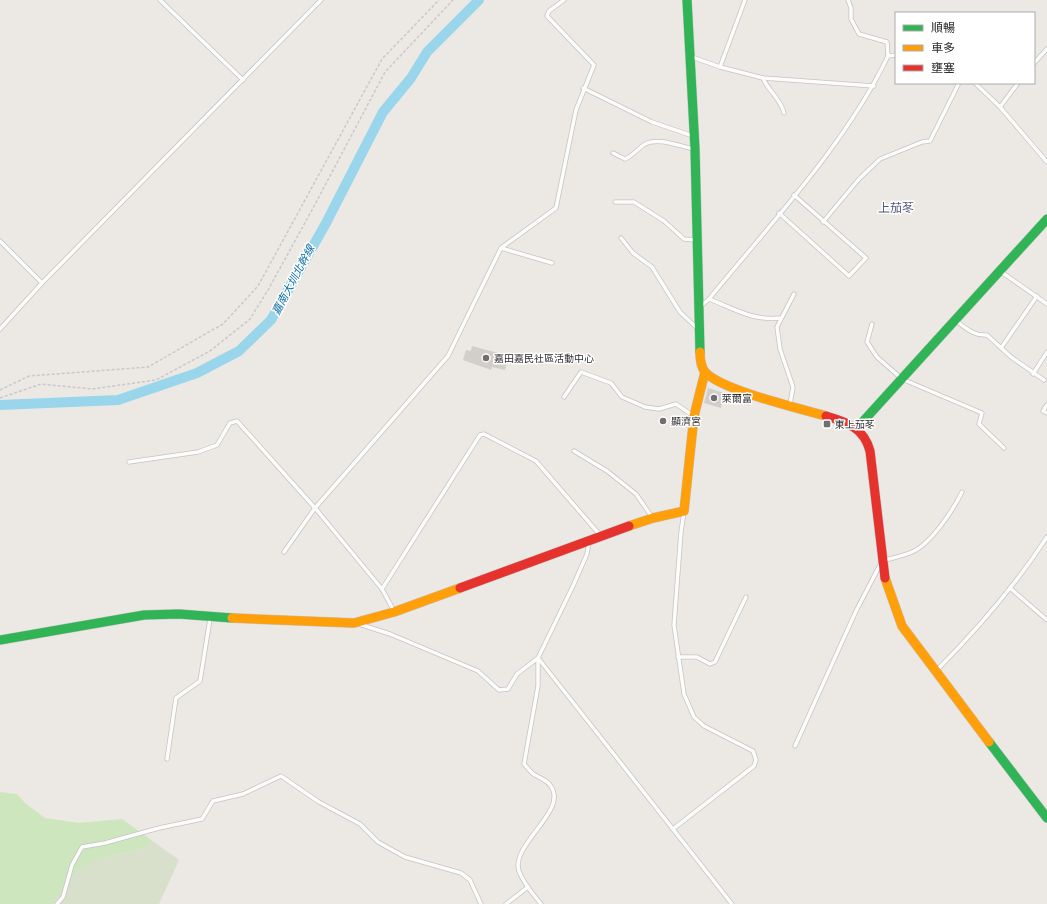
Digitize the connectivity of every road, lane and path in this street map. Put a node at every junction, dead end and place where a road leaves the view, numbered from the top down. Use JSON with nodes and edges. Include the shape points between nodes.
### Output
{"nodes":[{"id":1,"x":160,"y":0,"type":"edge"},
{"id":2,"x":321,"y":0,"type":"edge"},
{"id":3,"x":440,"y":0,"type":"edge"},
{"id":4,"x":453,"y":0,"type":"edge"},
{"id":5,"x":564,"y":0,"type":"edge"},
{"id":6,"x":687,"y":0,"type":"edge"},
{"id":7,"x":745,"y":0,"type":"edge"},
{"id":8,"x":848,"y":0,"type":"edge"},
{"id":9,"x":1047,"y":49,"type":"edge"},
{"id":10,"x":895,"y":55,"type":"edge"},
{"id":11,"x":691,"y":56,"type":"junction"},
{"id":12,"x":888,"y":56,"type":"junction"},
{"id":13,"x":1035,"y":62,"type":"edge"},
{"id":14,"x":720,"y":67,"type":"junction"},
{"id":15,"x":764,"y":78,"type":"junction"},
{"id":16,"x":243,"y":80,"type":"junction"},
{"id":17,"x":958,"y":84,"type":"edge"},
{"id":18,"x":976,"y":84,"type":"edge"},
{"id":19,"x":1017,"y":84,"type":"edge"},
{"id":20,"x":874,"y":86,"type":"junction"},
{"id":21,"x":583,"y":88,"type":"junction"},
{"id":22,"x":1000,"y":107,"type":"junction"},
{"id":23,"x":784,"y":113,"type":"dead end"},
{"id":24,"x":694,"y":137,"type":"junction"},
{"id":25,"x":695,"y":149,"type":"junction"},
{"id":26,"x":613,"y":153,"type":"dead end"},
{"id":27,"x":1047,"y":162,"type":"edge"},
{"id":28,"x":794,"y":195,"type":"junction"},
{"id":29,"x":615,"y":202,"type":"dead end"},
{"id":30,"x":779,"y":213,"type":"junction"},
{"id":31,"x":1047,"y":220,"type":"edge"},
{"id":32,"x":823,"y":222,"type":"junction"},
{"id":33,"x":621,"y":238,"type":"dead end"},
{"id":34,"x":697,"y":240,"type":"junction"},
{"id":35,"x":0,"y":241,"type":"edge"},
{"id":36,"x":501,"y":248,"type":"junction"},
{"id":37,"x":552,"y":263,"type":"dead end"},
{"id":38,"x":1000,"y":271,"type":"junction"},
{"id":39,"x":42,"y":283,"type":"junction"},
{"id":40,"x":794,"y":294,"type":"dead end"},
{"id":41,"x":1037,"y":296,"type":"junction"},
{"id":42,"x":709,"y":299,"type":"junction"},
{"id":43,"x":1047,"y":304,"type":"edge"},
{"id":44,"x":699,"y":308,"type":"junction"},
{"id":45,"x":781,"y":318,"type":"junction"},
{"id":46,"x":954,"y":319,"type":"junction"},
{"id":47,"x":872,"y":324,"type":"dead end"},
{"id":48,"x":0,"y":329,"type":"edge"},
{"id":49,"x":699,"y":330,"type":"junction"},
{"id":50,"x":1001,"y":348,"type":"junction"},
{"id":51,"x":1047,"y":352,"type":"edge"},
{"id":52,"x":705,"y":372,"type":"junction"},
{"id":53,"x":1033,"y":374,"type":"junction"},
{"id":54,"x":902,"y":379,"type":"junction"},
{"id":55,"x":1044,"y":380,"type":"dead end"},
{"id":56,"x":0,"y":390,"type":"edge"},
{"id":57,"x":564,"y":397,"type":"dead end"},
{"id":58,"x":0,"y":398,"type":"edge"},
{"id":59,"x":790,"y":405,"type":"junction"},
{"id":60,"x":1047,"y":405,"type":"edge"},
{"id":61,"x":1047,"y":413,"type":"edge"},
{"id":62,"x":694,"y":416,"type":"junction"},
{"id":63,"x":857,"y":428,"type":"junction"},
{"id":64,"x":1004,"y":448,"type":"dead end"},
{"id":65,"x":574,"y":451,"type":"dead end"},
{"id":66,"x":129,"y":462,"type":"dead end"},
{"id":67,"x":962,"y":492,"type":"dead end"},
{"id":68,"x":315,"y":508,"type":"junction"},
{"id":69,"x":684,"y":511,"type":"junction"},
{"id":70,"x":653,"y":518,"type":"junction"},
{"id":71,"x":600,"y":536,"type":"junction"},
{"id":72,"x":1047,"y":537,"type":"edge"},
{"id":73,"x":589,"y":540,"type":"junction"},
{"id":74,"x":284,"y":552,"type":"dead end"},
{"id":75,"x":882,"y":561,"type":"junction"},
{"id":76,"x":1010,"y":588,"type":"junction"},
{"id":77,"x":382,"y":589,"type":"junction"},
{"id":78,"x":746,"y":597,"type":"dead end"},
{"id":79,"x":394,"y":612,"type":"junction"},
{"id":80,"x":211,"y":618,"type":"junction"},
{"id":81,"x":1047,"y":620,"type":"edge"},
{"id":82,"x":354,"y":623,"type":"junction"},
{"id":83,"x":0,"y":640,"type":"edge"},
{"id":84,"x":678,"y":657,"type":"junction"},
{"id":85,"x":538,"y":658,"type":"junction"},
{"id":86,"x":936,"y":672,"type":"junction"},
{"id":87,"x":795,"y":746,"type":"dead end"},
{"id":88,"x":167,"y":759,"type":"dead end"},
{"id":89,"x":1047,"y":818,"type":"edge"},
{"id":90,"x":673,"y":829,"type":"junction"},
{"id":91,"x":528,"y":887,"type":"junction"},
{"id":92,"x":57,"y":904,"type":"edge"},
{"id":93,"x":481,"y":904,"type":"edge"},
{"id":94,"x":506,"y":904,"type":"edge"},
{"id":95,"x":541,"y":904,"type":"edge"},
{"id":96,"x":732,"y":904,"type":"edge"}],
"edges":[{"from":1,"to":16,"type":"lane"},
{"from":2,"to":16,"type":"lane"},
{"from":3,"to":56,"type":"path","via":[[382,59],[258,286],[223,324],[148,367],[29,376]]},
{"from":4,"to":58,"type":"path","via":[[384,72],[312,210],[250,319],[210,351],[156,380],[92,389],[42,384]]},
{"from":5,"to":21,"type":"lane","via":[[547,16],[594,64]]},
{"from":6,"to":11,"type":"street"},
{"from":7,"to":14,"type":"lane"},
{"from":8,"to":12,"type":"lane","via":[[852,19],[859,34],[887,42]]},
{"from":9,"to":13,"type":"lane"},
{"from":10,"to":12,"type":"lane"},
{"from":11,"to":14,"type":"lane"},
{"from":11,"to":24,"type":"street"},
{"from":12,"to":20,"type":"lane"},
{"from":14,"to":15,"type":"lane"},
{"from":15,"to":20,"type":"lane"},
{"from":15,"to":23,"type":"lane"},
{"from":16,"to":39,"type":"lane"},
{"from":17,"to":32,"type":"lane","via":[[930,141],[880,159],[859,179]]},
{"from":18,"to":22,"type":"lane"},
{"from":19,"to":22,"type":"lane"},
{"from":20,"to":28,"type":"lane","via":[[849,125]]},
{"from":21,"to":24,"type":"lane","via":[[652,122]]},
{"from":21,"to":36,"type":"lane","via":[[556,208]]},
{"from":22,"to":27,"type":"lane"},
{"from":24,"to":25,"type":"street"},
{"from":25,"to":26,"type":"lane","via":[[656,141],[642,146],[625,159]]},
{"from":25,"to":34,"type":"street"},
{"from":28,"to":30,"type":"lane"},
{"from":28,"to":32,"type":"lane"},
{"from":29,"to":34,"type":"lane","via":[[634,202],[664,221],[684,239]]},
{"from":30,"to":32,"type":"lane","via":[[849,276],[866,258]]},
{"from":30,"to":42,"type":"lane"},
{"from":31,"to":38,"type":"street"},
{"from":33,"to":49,"type":"lane","via":[[633,253],[652,267],[680,312]]},
{"from":34,"to":44,"type":"street"},
{"from":35,"to":39,"type":"lane"},
{"from":36,"to":37,"type":"lane"},
{"from":36,"to":68,"type":"lane","via":[[448,356]]},
{"from":38,"to":41,"type":"lane"},
{"from":38,"to":46,"type":"street"},
{"from":39,"to":48,"type":"lane"},
{"from":40,"to":45,"type":"lane"},
{"from":41,"to":43,"type":"lane"},
{"from":41,"to":50,"type":"lane"},
{"from":42,"to":44,"type":"lane"},
{"from":42,"to":45,"type":"lane","via":[[750,316]]},
{"from":44,"to":49,"type":"street"},
{"from":45,"to":59,"type":"lane","via":[[777,327],[780,349],[793,387]]},
{"from":46,"to":50,"type":"lane","via":[[968,331],[987,335]]},
{"from":46,"to":54,"type":"street"},
{"from":47,"to":54,"type":"lane","via":[[867,342],[877,357]]},
{"from":49,"to":52,"type":"street","via":[[700,355]]},
{"from":50,"to":53,"type":"lane"},
{"from":51,"to":53,"type":"lane"},
{"from":52,"to":59,"type":"street","via":[[731,388]]},
{"from":52,"to":62,"type":"street"},
{"from":53,"to":55,"type":"lane"},
{"from":54,"to":63,"type":"street"},
{"from":54,"to":64,"type":"lane","via":[[982,413],[979,424]]},
{"from":57,"to":62,"type":"lane","via":[[581,372],[611,383],[622,397],[633,403],[659,409],[676,404]]},
{"from":59,"to":63,"type":"street","via":[[838,419]]},
{"from":60,"to":61,"type":"lane","via":[[1043,411]]},
{"from":62,"to":69,"type":"street"},
{"from":63,"to":75,"type":"street","via":[[864,435],[870,451]]},
{"from":65,"to":70,"type":"lane","via":[[607,471],[636,494]]},
{"from":66,"to":68,"type":"lane","via":[[211,448],[217,445],[230,423],[237,421]]},
{"from":67,"to":75,"type":"lane","via":[[954,509],[930,538],[913,552]]},
{"from":68,"to":74,"type":"lane"},
{"from":68,"to":77,"type":"lane"},
{"from":69,"to":70,"type":"street"},
{"from":69,"to":84,"type":"lane","via":[[674,625]]},
{"from":70,"to":71,"type":"street"},
{"from":71,"to":73,"type":"street"},
{"from":71,"to":77,"type":"lane","via":[[536,461],[484,434],[480,435]]},
{"from":72,"to":76,"type":"lane"},
{"from":73,"to":79,"type":"street"},
{"from":73,"to":85,"type":"lane","via":[[587,554]]},
{"from":75,"to":86,"type":"street","via":[[889,595],[899,620]]},
{"from":75,"to":87,"type":"lane","via":[[856,611]]},
{"from":76,"to":81,"type":"lane"},
{"from":76,"to":86,"type":"lane"},
{"from":77,"to":79,"type":"lane"},
{"from":78,"to":84,"type":"lane","via":[[715,662],[710,664],[696,657]]},
{"from":79,"to":82,"type":"street"},
{"from":80,"to":82,"type":"street"},
{"from":80,"to":83,"type":"street","via":[[180,614],[144,615]]},
{"from":80,"to":88,"type":"lane","via":[[200,682],[176,698]]},
{"from":82,"to":85,"type":"lane","via":[[390,634],[478,671],[499,690],[508,689],[517,674]]},
{"from":84,"to":90,"type":"lane","via":[[684,694],[694,717],[704,726],[753,751],[756,760],[754,766]]},
{"from":85,"to":90,"type":"lane"},
{"from":85,"to":91,"type":"lane","via":[[538,686],[524,764],[553,789],[555,801],[519,859],[518,870]]},
{"from":86,"to":89,"type":"street"},
{"from":90,"to":96,"type":"lane"},
{"from":91,"to":94,"type":"lane"},
{"from":91,"to":95,"type":"lane"},
{"from":92,"to":93,"type":"lane","via":[[63,897],[72,865],[82,847],[202,820],[213,801],[243,794],[281,776],[319,802],[360,824],[378,842],[406,857],[461,873],[470,880]]}]}
